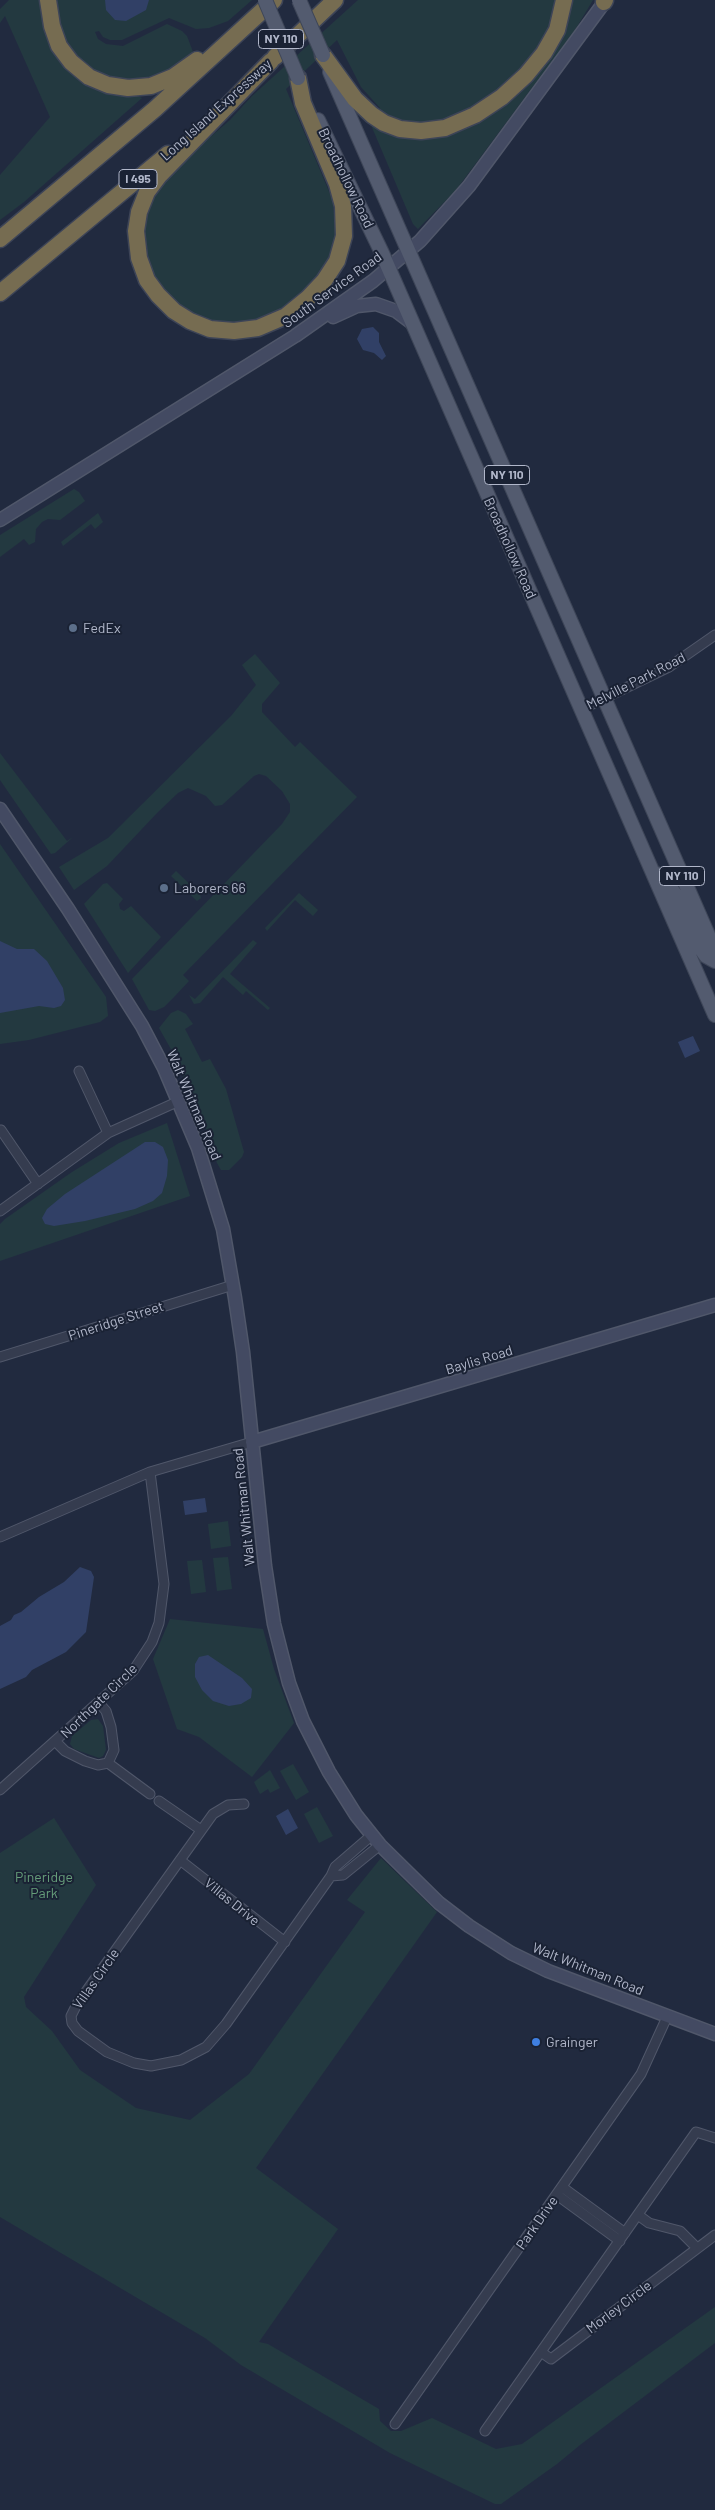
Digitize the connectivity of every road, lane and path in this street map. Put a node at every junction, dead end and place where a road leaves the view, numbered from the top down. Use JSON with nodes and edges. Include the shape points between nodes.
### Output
{"nodes":[{"id":1,"x":48,"y":0,"type":"edge"},
{"id":2,"x":265,"y":0,"type":"edge"},
{"id":3,"x":274,"y":0,"type":"edge"},
{"id":4,"x":299,"y":0,"type":"edge"},
{"id":5,"x":335,"y":0,"type":"edge"},
{"id":6,"x":564,"y":0,"type":"edge"},
{"id":7,"x":605,"y":1,"type":"edge"},
{"id":8,"x":243,"y":30,"type":"junction"},
{"id":9,"x":323,"y":55,"type":"junction"},
{"id":10,"x":271,"y":61,"type":"junction"},
{"id":11,"x":298,"y":78,"type":"junction"},
{"id":12,"x":0,"y":239,"type":"edge"},
{"id":13,"x":408,"y":251,"type":"junction"},
{"id":14,"x":388,"y":269,"type":"junction"},
{"id":15,"x":0,"y":293,"type":"edge"},
{"id":16,"x":412,"y":323,"type":"junction"},
{"id":17,"x":295,"y":336,"type":"junction"},
{"id":18,"x":0,"y":520,"type":"edge"},
{"id":19,"x":715,"y":635,"type":"edge"},
{"id":20,"x":605,"y":698,"type":"junction"},
{"id":21,"x":580,"y":710,"type":"junction"},
{"id":22,"x":0,"y":809,"type":"edge"},
{"id":23,"x":653,"y":870,"type":"junction"},
{"id":24,"x":715,"y":951,"type":"edge"},
{"id":25,"x":715,"y":961,"type":"edge"},
{"id":26,"x":715,"y":1015,"type":"edge"},
{"id":27,"x":79,"y":1071,"type":"dead end"},
{"id":28,"x":179,"y":1101,"type":"junction"},
{"id":29,"x":1,"y":1130,"type":"dead end"},
{"id":30,"x":108,"y":1133,"type":"junction"},
{"id":31,"x":38,"y":1184,"type":"junction"},
{"id":32,"x":0,"y":1211,"type":"edge"},
{"id":33,"x":233,"y":1285,"type":"junction"},
{"id":34,"x":715,"y":1305,"type":"edge"},
{"id":35,"x":0,"y":1357,"type":"edge"},
{"id":36,"x":252,"y":1442,"type":"junction"},
{"id":37,"x":150,"y":1472,"type":"junction"},
{"id":38,"x":0,"y":1537,"type":"edge"},
{"id":39,"x":99,"y":1703,"type":"junction"},
{"id":40,"x":56,"y":1742,"type":"junction"},
{"id":41,"x":108,"y":1763,"type":"junction"},
{"id":42,"x":0,"y":1790,"type":"edge"},
{"id":43,"x":150,"y":1794,"type":"dead end"},
{"id":44,"x":159,"y":1801,"type":"dead end"},
{"id":45,"x":244,"y":1804,"type":"dead end"},
{"id":46,"x":201,"y":1830,"type":"junction"},
{"id":47,"x":376,"y":1840,"type":"junction"},
{"id":48,"x":180,"y":1860,"type":"junction"},
{"id":49,"x":331,"y":1876,"type":"junction"},
{"id":50,"x":285,"y":1942,"type":"junction"},
{"id":51,"x":667,"y":2017,"type":"junction"},
{"id":52,"x":715,"y":2034,"type":"edge"},
{"id":53,"x":715,"y":2138,"type":"edge"},
{"id":54,"x":559,"y":2191,"type":"junction"},
{"id":55,"x":638,"y":2215,"type":"junction"},
{"id":56,"x":715,"y":2234,"type":"edge"},
{"id":57,"x":622,"y":2237,"type":"junction"},
{"id":58,"x":697,"y":2248,"type":"junction"},
{"id":59,"x":541,"y":2352,"type":"junction"},
{"id":60,"x":395,"y":2424,"type":"dead end"},
{"id":61,"x":485,"y":2431,"type":"dead end"}],
"edges":[{"from":1,"to":8,"type":"highway","via":[[59,46],[71,62],[89,77],[108,85],[128,88],[151,86],[173,77]]},
{"from":2,"to":11,"type":"main road","name":"Broadhollow Road","number":"NY 110","bridge":true},
{"from":3,"to":8,"type":"highway"},
{"from":4,"to":9,"type":"main road","name":"Broadhollow Road","number":"NY 110","bridge":true},
{"from":5,"to":10,"type":"highway","name":"Long Island Expressway","number":"I 495"},
{"from":6,"to":9,"type":"highway","via":[[557,30],[526,75],[476,115],[445,128],[407,130],[384,123],[355,99]]},
{"from":7,"to":13,"type":"main road","name":"South Service Road","via":[[489,162]]},
{"from":8,"to":12,"type":"highway","via":[[155,109]]},
{"from":9,"to":13,"type":"main road","name":"Broadhollow Road","number":"NY 110"},
{"from":10,"to":11,"type":"highway","via":[[159,176],[147,192],[139,212],[136,232],[139,258],[147,280],[174,311],[190,321],[218,330],[258,328],[286,316],[308,298],[337,261],[344,236],[343,206],[303,102]]},
{"from":10,"to":15,"type":"highway","name":"Long Island Expressway","number":"I 495","via":[[83,226]]},
{"from":11,"to":14,"type":"main road","name":"Broadhollow Road","number":"NY 110"},
{"from":13,"to":14,"type":"main road","name":"South Service Road"},
{"from":13,"to":20,"type":"main road","name":"Broadhollow Road","number":"NY 110"},
{"from":14,"to":16,"type":"main road","name":"Broadhollow Road","number":"NY 110"},
{"from":14,"to":17,"type":"main road","name":"South Service Road"},
{"from":16,"to":17,"type":"main road","via":[[396,311],[376,304],[357,306]]},
{"from":16,"to":21,"type":"main road","name":"Broadhollow Road","number":"NY 110"},
{"from":17,"to":18,"type":"main road","name":"South Service Road"},
{"from":19,"to":20,"type":"street","name":"Melville Park Road","via":[[669,667]]},
{"from":20,"to":21,"type":"street","name":"Melville Park Road"},
{"from":20,"to":24,"type":"main road","name":"Broadhollow Road","number":"NY 110"},
{"from":21,"to":23,"type":"main road","name":"Broadhollow Road","number":"NY 110"},
{"from":22,"to":28,"type":"main road","name":"Walt Whitman Road","via":[[134,1013]]},
{"from":23,"to":25,"type":"main road","via":[[677,897],[702,952]]},
{"from":23,"to":26,"type":"main road","name":"Broadhollow Road","number":"NY 110"},
{"from":27,"to":30,"type":"street"},
{"from":28,"to":30,"type":"street"},
{"from":28,"to":33,"type":"main road","name":"Walt Whitman Road","via":[[218,1212]]},
{"from":29,"to":31,"type":"street"},
{"from":30,"to":31,"type":"street"},
{"from":31,"to":32,"type":"street"},
{"from":33,"to":35,"type":"street","name":"Pineridge Street"},
{"from":33,"to":36,"type":"main road","name":"Walt Whitman Road"},
{"from":34,"to":36,"type":"main road","name":"Baylis Road"},
{"from":36,"to":37,"type":"street"},
{"from":36,"to":47,"type":"main road","name":"Walt Whitman Road","via":[[272,1614],[289,1683],[316,1750]]},
{"from":37,"to":38,"type":"street"},
{"from":37,"to":39,"type":"street","name":"Northgate Circle","via":[[164,1584],[159,1623],[146,1655]]},
{"from":39,"to":40,"type":"street","name":"Northgate Circle"},
{"from":39,"to":41,"type":"street","via":[[106,1711],[111,1726],[114,1750]]},
{"from":40,"to":41,"type":"street","via":[[84,1761],[98,1765]]},
{"from":40,"to":42,"type":"street","name":"Northgate Circle"},
{"from":41,"to":43,"type":"street"},
{"from":44,"to":46,"type":"street"},
{"from":45,"to":46,"type":"street","name":"Villas Circle","via":[[228,1805],[213,1814]]},
{"from":46,"to":48,"type":"street","name":"Villas Circle"},
{"from":47,"to":49,"type":"street","name":"Villas Circle","via":[[342,1859]]},
{"from":47,"to":49,"type":"street","via":[[343,1875]]},
{"from":47,"to":51,"type":"main road","name":"Walt Whitman Road","via":[[439,1903],[489,1940],[548,1971]]},
{"from":48,"to":50,"type":"street","name":"Villas Drive"},
{"from":48,"to":50,"type":"street","name":"Villas Circle","via":[[77,2004],[71,2016],[78,2031],[107,2052],[134,2063],[151,2066],[188,2057],[217,2037]]},
{"from":49,"to":50,"type":"street","name":"Villas Circle"},
{"from":51,"to":52,"type":"main road","name":"Walt Whitman Road"},
{"from":51,"to":54,"type":"street","name":"Park Drive","via":[[641,2074]]},
{"from":53,"to":55,"type":"street","name":"Morley Circle","via":[[696,2132]]},
{"from":54,"to":57,"type":"street"},
{"from":54,"to":60,"type":"street","name":"Park Drive"},
{"from":55,"to":57,"type":"street","name":"Morley Circle"},
{"from":55,"to":58,"type":"street","via":[[650,2223],[680,2231]]},
{"from":56,"to":58,"type":"street","name":"Morley Circle"},
{"from":57,"to":59,"type":"street","name":"Morley Circle"},
{"from":58,"to":59,"type":"street","name":"Morley Circle","via":[[551,2359]]},
{"from":59,"to":61,"type":"street","name":"Morley Circle"}]}
